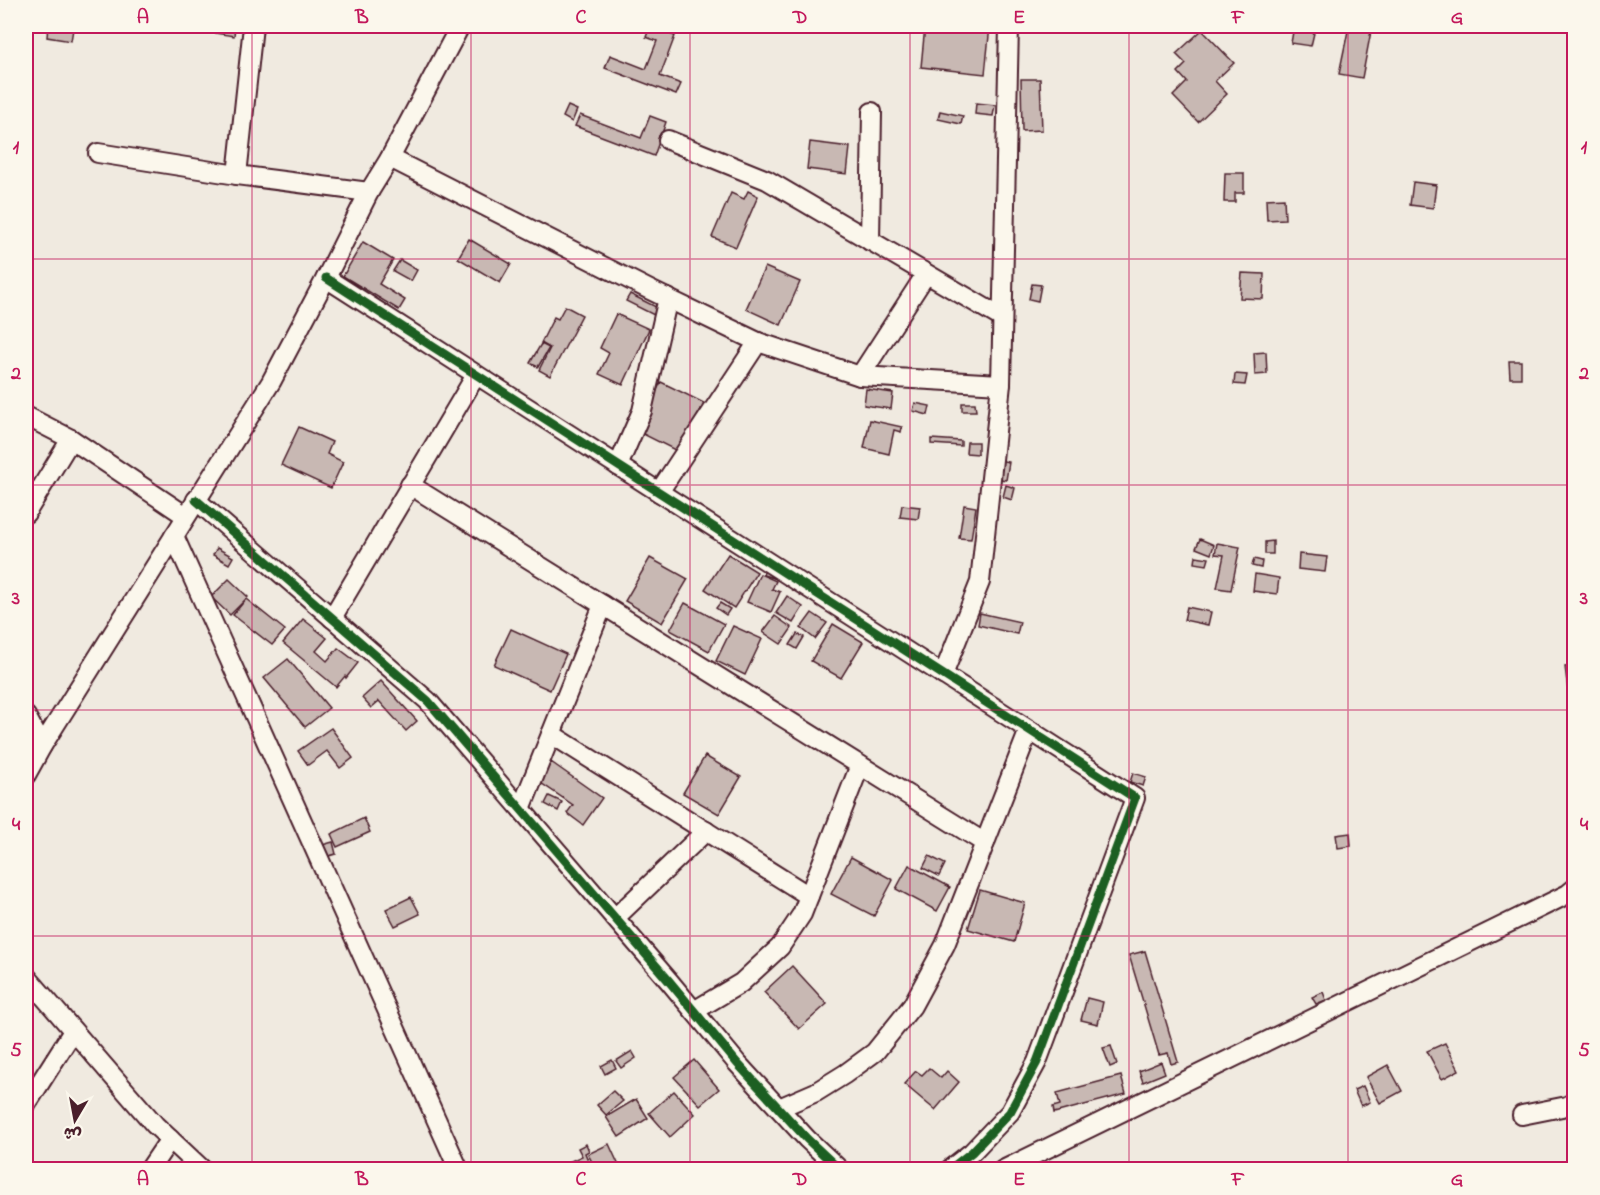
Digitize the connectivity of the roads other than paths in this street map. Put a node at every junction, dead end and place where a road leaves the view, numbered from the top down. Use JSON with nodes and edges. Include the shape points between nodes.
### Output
{"nodes":[{"id":1,"x":253,"y":26,"type":"edge"},
{"id":2,"x":460,"y":26,"type":"edge"},
{"id":3,"x":1009,"y":26,"type":"edge"},
{"id":4,"x":872,"y":112,"type":"dead end"},
{"id":5,"x":668,"y":140,"type":"dead end"},
{"id":6,"x":98,"y":153,"type":"dead end"},
{"id":7,"x":390,"y":158,"type":"junction"},
{"id":8,"x":237,"y":175,"type":"junction"},
{"id":9,"x":369,"y":192,"type":"junction"},
{"id":10,"x":870,"y":241,"type":"junction"},
{"id":11,"x":926,"y":274,"type":"junction"},
{"id":12,"x":326,"y":278,"type":"junction"},
{"id":13,"x":668,"y":298,"type":"junction"},
{"id":14,"x":1002,"y":318,"type":"junction"},
{"id":15,"x":758,"y":342,"type":"junction"},
{"id":16,"x":476,"y":375,"type":"junction"},
{"id":17,"x":860,"y":376,"type":"junction"},
{"id":18,"x":1001,"y":384,"type":"junction"},
{"id":19,"x":26,"y":416,"type":"edge"},
{"id":20,"x":71,"y":439,"type":"junction"},
{"id":21,"x":618,"y":466,"type":"junction"},
{"id":22,"x":410,"y":485,"type":"junction"},
{"id":23,"x":659,"y":492,"type":"junction"},
{"id":24,"x":196,"y":500,"type":"junction"},
{"id":25,"x":26,"y":513,"type":"edge"},
{"id":26,"x":186,"y":516,"type":"junction"},
{"id":27,"x":174,"y":536,"type":"junction"},
{"id":28,"x":603,"y":605,"type":"junction"},
{"id":29,"x":332,"y":618,"type":"junction"},
{"id":30,"x":943,"y":675,"type":"junction"},
{"id":31,"x":26,"y":716,"type":"edge"},
{"id":32,"x":1029,"y":730,"type":"junction"},
{"id":33,"x":551,"y":734,"type":"junction"},
{"id":34,"x":42,"y":746,"type":"junction"},
{"id":35,"x":860,"y":765,"type":"junction"},
{"id":36,"x":26,"y":775,"type":"edge"},
{"id":37,"x":521,"y":809,"type":"junction"},
{"id":38,"x":706,"y":831,"type":"junction"},
{"id":39,"x":985,"y":843,"type":"junction"},
{"id":40,"x":1575,"y":889,"type":"edge"},
{"id":41,"x":809,"y":896,"type":"junction"},
{"id":42,"x":615,"y":918,"type":"junction"},
{"id":43,"x":26,"y":976,"type":"edge"},
{"id":44,"x":694,"y":1011,"type":"junction"},
{"id":45,"x":73,"y":1030,"type":"junction"},
{"id":46,"x":1575,"y":1102,"type":"edge"},
{"id":47,"x":26,"y":1105,"type":"edge"},
{"id":48,"x":779,"y":1108,"type":"junction"},
{"id":49,"x":1522,"y":1115,"type":"dead end"},
{"id":50,"x":170,"y":1139,"type":"junction"},
{"id":51,"x":149,"y":1170,"type":"edge"},
{"id":52,"x":203,"y":1170,"type":"edge"},
{"id":53,"x":459,"y":1170,"type":"edge"},
{"id":54,"x":840,"y":1170,"type":"edge"},
{"id":55,"x":949,"y":1170,"type":"edge"},
{"id":56,"x":1003,"y":1170,"type":"edge"}],
"edges":[{"from":1,"to":8,"type":"street"},
{"from":2,"to":7,"type":"street"},
{"from":3,"to":14,"type":"street"},
{"from":4,"to":10,"type":"street"},
{"from":5,"to":10,"type":"street","via":[[767,180]]},
{"from":6,"to":8,"type":"street"},
{"from":7,"to":9,"type":"street"},
{"from":7,"to":13,"type":"street"},
{"from":8,"to":9,"type":"street"},
{"from":9,"to":12,"type":"street"},
{"from":10,"to":11,"type":"street"},
{"from":11,"to":14,"type":"street"},
{"from":11,"to":17,"type":"street"},
{"from":12,"to":16,"type":"street"},
{"from":12,"to":24,"type":"street","via":[[271,382]]},
{"from":13,"to":15,"type":"street"},
{"from":13,"to":21,"type":"street","via":[[642,411]]},
{"from":14,"to":18,"type":"street"},
{"from":15,"to":17,"type":"street"},
{"from":15,"to":23,"type":"street"},
{"from":16,"to":21,"type":"street"},
{"from":16,"to":22,"type":"street"},
{"from":17,"to":18,"type":"street"},
{"from":18,"to":30,"type":"street","via":[[980,582]]},
{"from":19,"to":20,"type":"street"},
{"from":20,"to":25,"type":"street"},
{"from":20,"to":26,"type":"street"},
{"from":21,"to":23,"type":"street"},
{"from":22,"to":28,"type":"street"},
{"from":22,"to":29,"type":"street"},
{"from":23,"to":30,"type":"street"},
{"from":24,"to":26,"type":"street"},
{"from":24,"to":29,"type":"street"},
{"from":26,"to":27,"type":"street"},
{"from":27,"to":34,"type":"street"},
{"from":27,"to":53,"type":"street"},
{"from":28,"to":33,"type":"street"},
{"from":28,"to":35,"type":"street"},
{"from":29,"to":37,"type":"street","via":[[428,701]]},
{"from":30,"to":32,"type":"street"},
{"from":31,"to":34,"type":"street"},
{"from":32,"to":39,"type":"street"},
{"from":32,"to":55,"type":"street","via":[[1135,798],[1037,1062],[1010,1112]]},
{"from":33,"to":37,"type":"street"},
{"from":33,"to":38,"type":"street"},
{"from":34,"to":36,"type":"street"},
{"from":35,"to":39,"type":"street"},
{"from":35,"to":41,"type":"street"},
{"from":37,"to":42,"type":"street"},
{"from":38,"to":41,"type":"street"},
{"from":38,"to":42,"type":"street"},
{"from":39,"to":48,"type":"street","via":[[945,945],[912,1006],[875,1052],[816,1092]]},
{"from":40,"to":56,"type":"street"},
{"from":41,"to":44,"type":"street","via":[[780,947],[741,984]]},
{"from":42,"to":44,"type":"street"},
{"from":43,"to":45,"type":"street"},
{"from":44,"to":48,"type":"street"},
{"from":45,"to":47,"type":"street"},
{"from":45,"to":50,"type":"street"},
{"from":46,"to":49,"type":"street"},
{"from":48,"to":54,"type":"street"},
{"from":50,"to":51,"type":"street"},
{"from":50,"to":52,"type":"street"}]}
